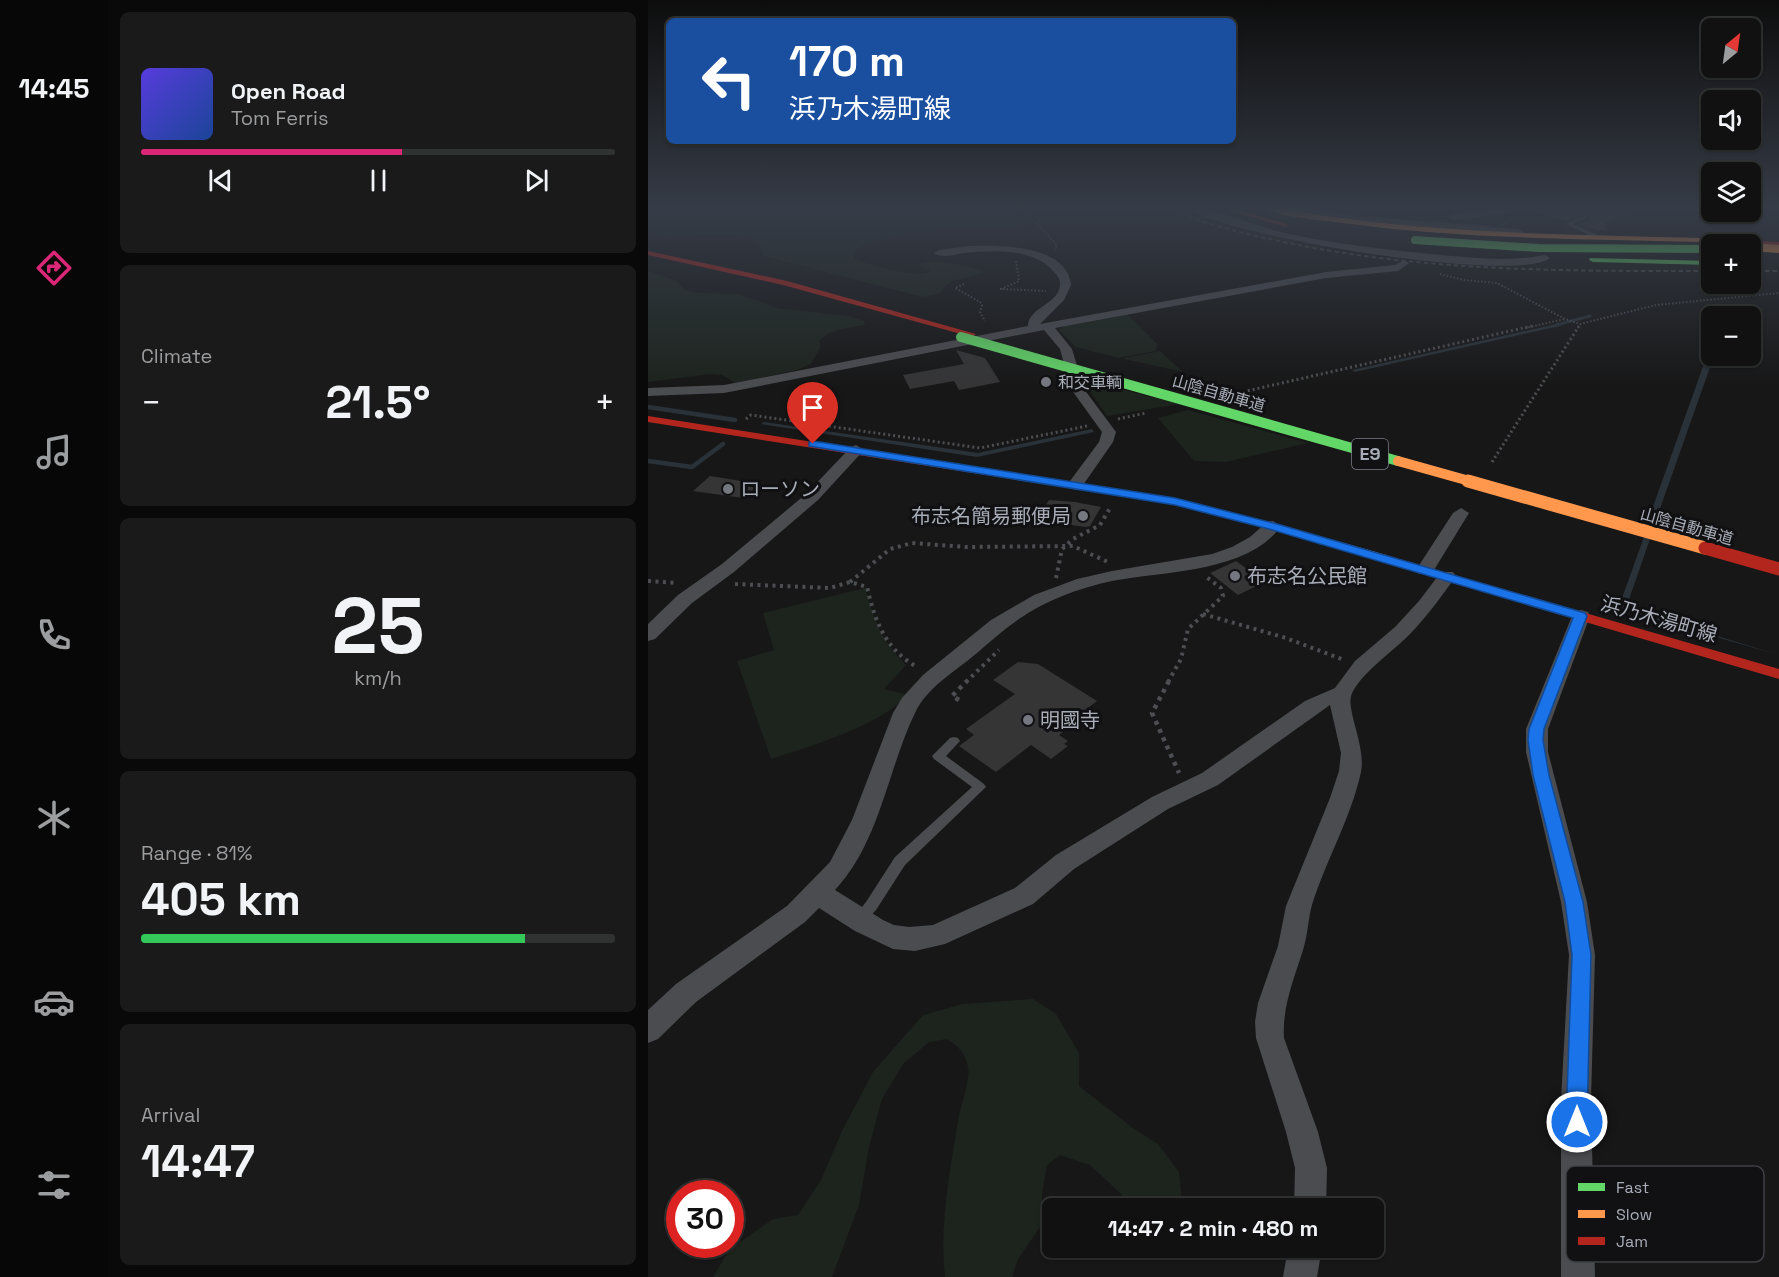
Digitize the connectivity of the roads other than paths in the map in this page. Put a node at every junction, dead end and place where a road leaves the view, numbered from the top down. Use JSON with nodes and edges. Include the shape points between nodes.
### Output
{"nodes":[{"id":1,"x":689,"y":268,"type":"edge"},
{"id":2,"x":714,"y":268,"type":"edge"},
{"id":3,"x":1057,"y":268,"type":"edge"},
{"id":4,"x":1356,"y":268,"type":"edge"},
{"id":5,"x":1042,"y":328,"type":"junction"},
{"id":6,"x":966,"y":336,"type":"junction"},
{"id":7,"x":648,"y":392,"type":"edge"},
{"id":8,"x":648,"y":419,"type":"edge"},
{"id":9,"x":856,"y":450,"type":"junction"},
{"id":10,"x":1076,"y":485,"type":"junction"},
{"id":11,"x":1461,"y":513,"type":"dead end"},
{"id":12,"x":1273,"y":526,"type":"junction"},
{"id":13,"x":1779,"y":561,"type":"edge"},
{"id":14,"x":1779,"y":569,"type":"edge"},
{"id":15,"x":1436,"y":573,"type":"junction"},
{"id":16,"x":1581,"y":616,"type":"junction"},
{"id":17,"x":648,"y":635,"type":"edge"},
{"id":18,"x":1779,"y":674,"type":"edge"},
{"id":19,"x":1341,"y":695,"type":"junction"},
{"id":20,"x":954,"y":741,"type":"dead end"},
{"id":21,"x":818,"y":892,"type":"junction"},
{"id":22,"x":859,"y":919,"type":"junction"},
{"id":23,"x":648,"y":1029,"type":"edge"},
{"id":24,"x":1578,"y":1166,"type":"edge"},
{"id":25,"x":1310,"y":1198,"type":"edge"},
{"id":26,"x":1303,"y":1258,"type":"edge"},
{"id":27,"x":1578,"y":1262,"type":"edge"},
{"id":28,"x":1300,"y":1277,"type":"edge"},
{"id":29,"x":1578,"y":1277,"type":"edge"}],
"edges":[{"from":1,"to":6,"type":"main road","name":"山陰自動車道","number":"E9"},
{"from":2,"to":6,"type":"main road","name":"山陰自動車道","number":"E9","via":[[784,283]]},
{"from":3,"to":5,"type":"street","via":[[1066,284],[1063,293],[1034,321]]},
{"from":4,"to":5,"type":"street"},
{"from":5,"to":7,"type":"street","via":[[734,387]]},
{"from":5,"to":10,"type":"street","via":[[1064,346],[1074,382],[1109,432]]},
{"from":6,"to":13,"type":"main road","name":"山陰自動車道","number":"E9"},
{"from":6,"to":14,"type":"main road","name":"山陰自動車道","number":"E9","bridge":true},
{"from":8,"to":9,"type":"main road","name":"浜乃木湯町線"},
{"from":9,"to":10,"type":"main road","name":"浜乃木湯町線"},
{"from":9,"to":17,"type":"street","via":[[812,497],[685,599]]},
{"from":10,"to":12,"type":"main road","name":"浜乃木湯町線","via":[[1175,502]]},
{"from":11,"to":15,"type":"street"},
{"from":12,"to":15,"type":"main road","name":"浜乃木湯町線"},
{"from":12,"to":21,"type":"street","via":[[1243,551],[1218,559],[1128,573],[1063,591],[1003,621],[935,675],[903,713],[864,821],[840,869]]},
{"from":15,"to":16,"type":"main road","name":"浜乃木湯町線"},
{"from":15,"to":19,"type":"street","via":[[1426,605],[1362,666]]},
{"from":16,"to":18,"type":"main road","name":"浜乃木湯町線"},
{"from":16,"to":24,"type":"street","via":[[1535,740],[1574,902],[1581,955]]},
{"from":19,"to":22,"type":"street","via":[[1312,706],[1210,779],[1160,803],[1065,862],[1024,896],[924,938],[895,938]]},
{"from":19,"to":25,"type":"street","via":[[1352,753],[1350,771],[1299,906],[1292,946],[1269,1022],[1270,1038],[1311,1168]]},
{"from":20,"to":22,"type":"lane","via":[[938,756],[980,787],[900,861]]},
{"from":21,"to":22,"type":"street"},
{"from":21,"to":23,"type":"street","via":[[796,914],[686,993]]},
{"from":26,"to":28,"type":"street"},
{"from":27,"to":29,"type":"street"}]}
